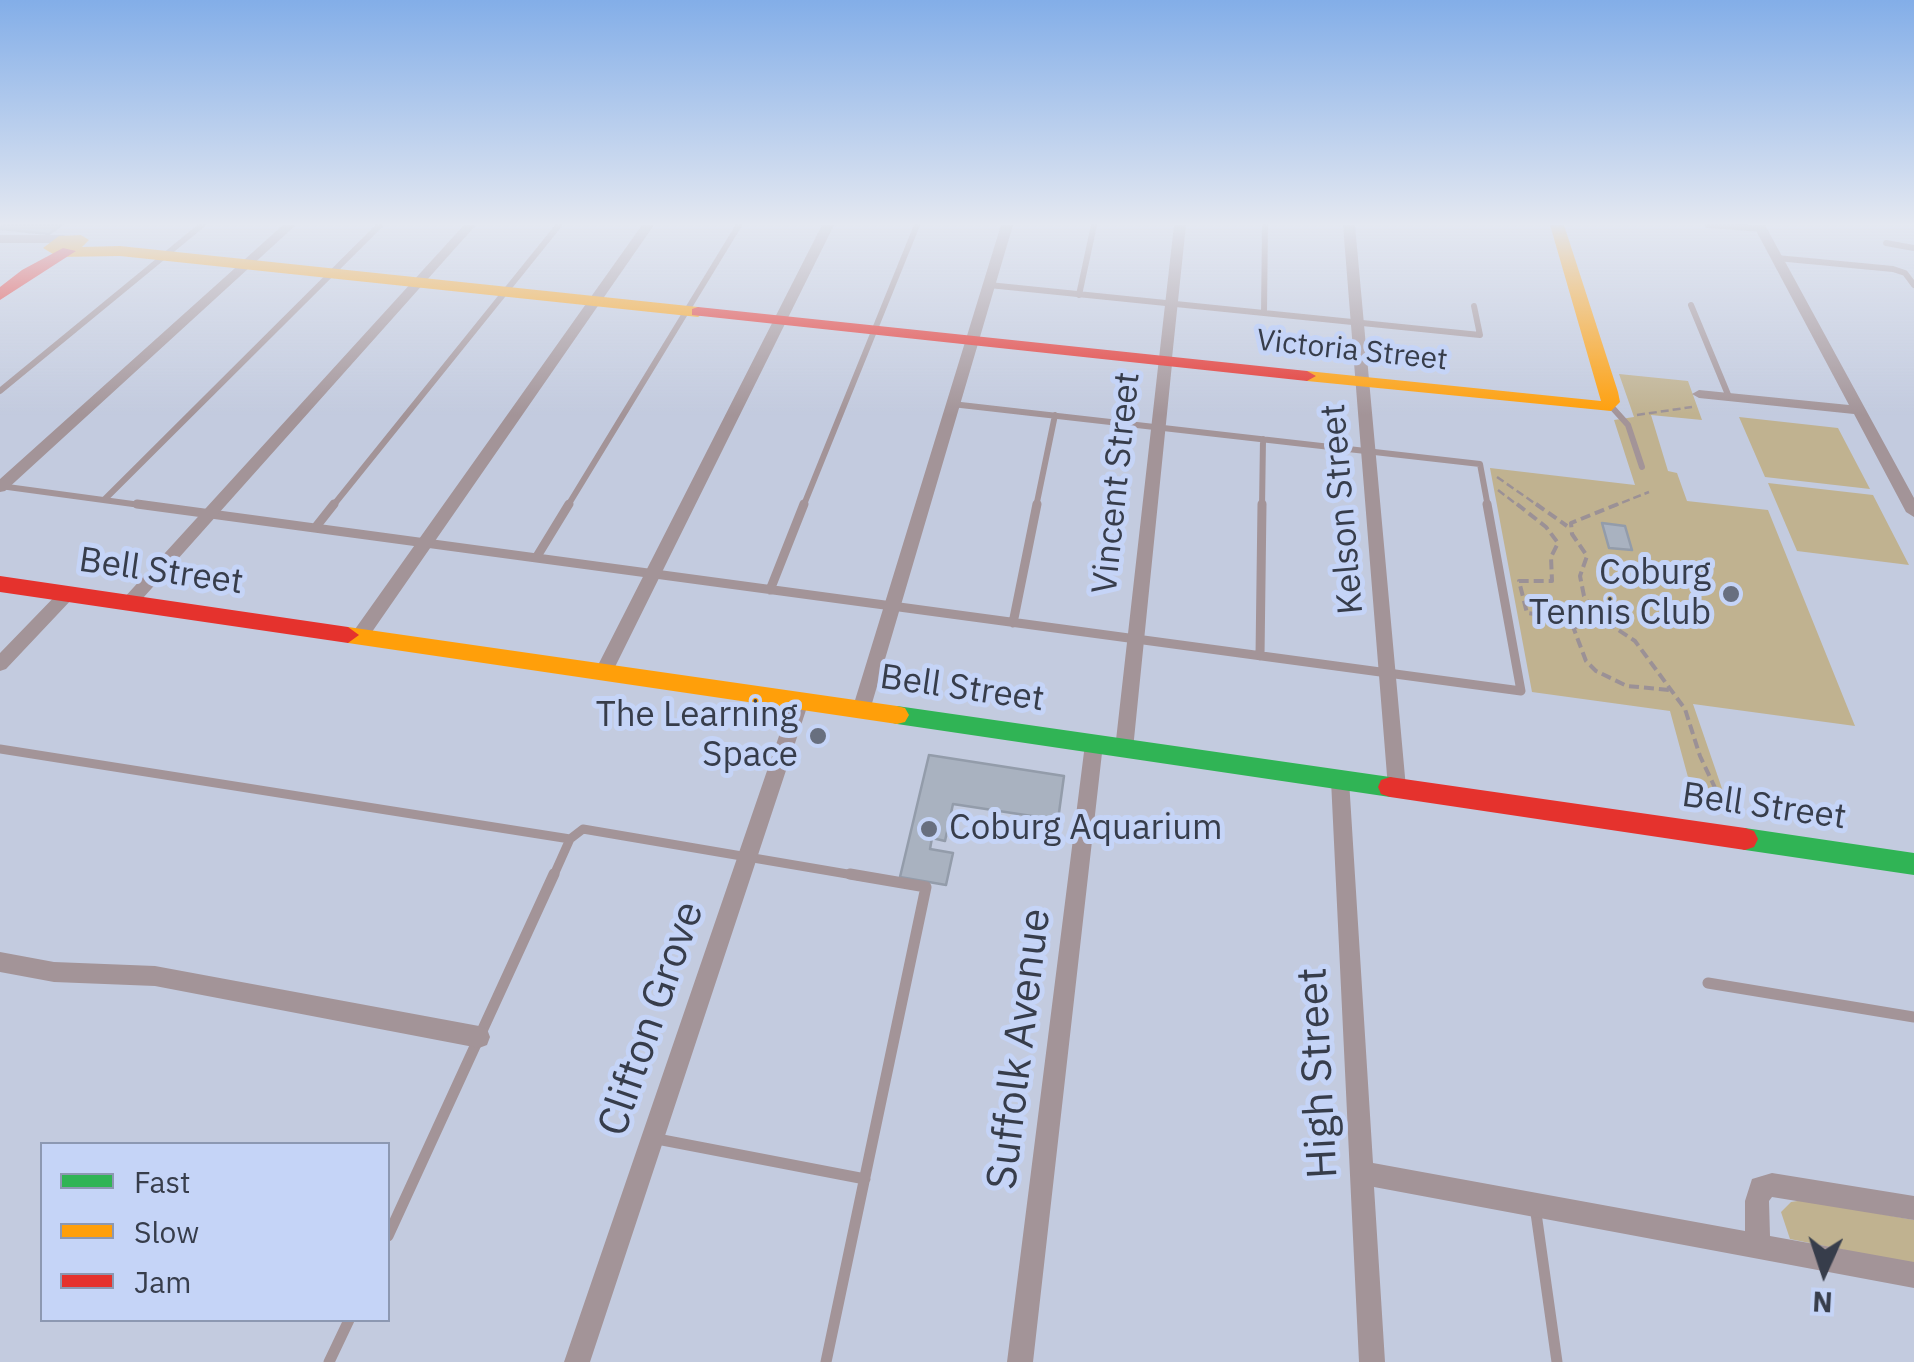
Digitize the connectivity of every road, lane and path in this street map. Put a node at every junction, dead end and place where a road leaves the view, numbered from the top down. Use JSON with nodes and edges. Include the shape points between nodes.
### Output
{"nodes":[{"id":1,"x":125,"y":289,"type":"edge"},
{"id":2,"x":220,"y":289,"type":"edge"},
{"id":3,"x":316,"y":289,"type":"edge"},
{"id":4,"x":411,"y":289,"type":"edge"},
{"id":5,"x":482,"y":289,"type":"edge"},
{"id":6,"x":508,"y":289,"type":"edge"},
{"id":7,"x":603,"y":289,"type":"edge"},
{"id":8,"x":700,"y":289,"type":"edge"},
{"id":9,"x":796,"y":289,"type":"edge"},
{"id":10,"x":891,"y":289,"type":"edge"},
{"id":11,"x":988,"y":289,"type":"edge"},
{"id":12,"x":1025,"y":289,"type":"edge"},
{"id":13,"x":1080,"y":289,"type":"edge"},
{"id":14,"x":1174,"y":289,"type":"edge"},
{"id":15,"x":1264,"y":289,"type":"edge"},
{"id":16,"x":1355,"y":289,"type":"edge"},
{"id":17,"x":1577,"y":289,"type":"edge"},
{"id":18,"x":1793,"y":289,"type":"edge"},
{"id":19,"x":506,"y":291,"type":"junction"},
{"id":20,"x":1079,"y":294,"type":"junction"},
{"id":21,"x":594,"y":301,"type":"junction"},
{"id":22,"x":1172,"y":304,"type":"junction"},
{"id":23,"x":1691,"y":305,"type":"dead end"},
{"id":24,"x":1474,"y":306,"type":"dead end"},
{"id":25,"x":686,"y":311,"type":"junction"},
{"id":26,"x":1264,"y":313,"type":"junction"},
{"id":27,"x":780,"y":321,"type":"junction"},
{"id":28,"x":1358,"y":322,"type":"junction"},
{"id":29,"x":874,"y":330,"type":"junction"},
{"id":30,"x":972,"y":342,"type":"junction"},
{"id":31,"x":1165,"y":361,"type":"junction"},
{"id":32,"x":1364,"y":383,"type":"junction"},
{"id":33,"x":0,"y":391,"type":"edge"},
{"id":34,"x":1729,"y":397,"type":"junction"},
{"id":35,"x":1699,"y":400,"type":"joint"},
{"id":36,"x":952,"y":404,"type":"junction"},
{"id":37,"x":1615,"y":406,"type":"junction"},
{"id":38,"x":1859,"y":410,"type":"junction"},
{"id":39,"x":1055,"y":415,"type":"junction"},
{"id":40,"x":1158,"y":427,"type":"junction"},
{"id":41,"x":1262,"y":439,"type":"junction"},
{"id":42,"x":1368,"y":451,"type":"junction"},
{"id":43,"x":1480,"y":466,"type":"junction"},
{"id":44,"x":1642,"y":467,"type":"dead end"},
{"id":45,"x":1482,"y":477,"type":"junction"},
{"id":46,"x":0,"y":486,"type":"edge"},
{"id":47,"x":1649,"y":492,"type":"dead end"},
{"id":48,"x":104,"y":500,"type":"junction"},
{"id":49,"x":1914,"y":512,"type":"edge"},
{"id":50,"x":209,"y":514,"type":"junction"},
{"id":51,"x":1569,"y":527,"type":"junction"},
{"id":52,"x":315,"y":528,"type":"junction"},
{"id":53,"x":424,"y":544,"type":"junction"},
{"id":54,"x":536,"y":558,"type":"junction"},
{"id":55,"x":652,"y":574,"type":"junction"},
{"id":56,"x":0,"y":584,"type":"edge"},
{"id":57,"x":770,"y":590,"type":"junction"},
{"id":58,"x":68,"y":594,"type":"junction"},
{"id":59,"x":129,"y":602,"type":"junction"},
{"id":60,"x":892,"y":606,"type":"junction"},
{"id":61,"x":1594,"y":614,"type":"junction"},
{"id":62,"x":1012,"y":622,"type":"junction"},
{"id":63,"x":1575,"y":628,"type":"junction"},
{"id":64,"x":359,"y":636,"type":"junction"},
{"id":65,"x":1136,"y":639,"type":"junction"},
{"id":66,"x":1260,"y":656,"type":"junction"},
{"id":67,"x":0,"y":664,"type":"edge"},
{"id":68,"x":1387,"y":672,"type":"junction"},
{"id":69,"x":603,"y":673,"type":"junction"},
{"id":70,"x":1670,"y":690,"type":"junction"},
{"id":71,"x":800,"y":701,"type":"junction"},
{"id":72,"x":861,"y":710,"type":"junction"},
{"id":73,"x":1094,"y":744,"type":"junction"},
{"id":74,"x":1124,"y":748,"type":"junction"},
{"id":75,"x":0,"y":749,"type":"edge"},
{"id":76,"x":1340,"y":780,"type":"junction"},
{"id":77,"x":1398,"y":788,"type":"junction"},
{"id":78,"x":1733,"y":838,"type":"junction"},
{"id":79,"x":570,"y":839,"type":"junction"},
{"id":80,"x":746,"y":857,"type":"junction"},
{"id":81,"x":1914,"y":864,"type":"edge"},
{"id":82,"x":0,"y":962,"type":"edge"},
{"id":83,"x":1708,"y":983,"type":"dead end"},
{"id":84,"x":1914,"y":1016,"type":"edge"},
{"id":85,"x":479,"y":1037,"type":"junction"},
{"id":86,"x":652,"y":1138,"type":"junction"},
{"id":87,"x":1362,"y":1173,"type":"junction"},
{"id":88,"x":865,"y":1179,"type":"junction"},
{"id":89,"x":1535,"y":1204,"type":"junction"},
{"id":90,"x":1914,"y":1208,"type":"edge"},
{"id":91,"x":390,"y":1232,"type":"edge"},
{"id":92,"x":1758,"y":1246,"type":"junction"},
{"id":93,"x":1914,"y":1275,"type":"edge"},
{"id":94,"x":348,"y":1322,"type":"edge"},
{"id":95,"x":329,"y":1362,"type":"edge"},
{"id":96,"x":577,"y":1362,"type":"edge"},
{"id":97,"x":826,"y":1362,"type":"edge"},
{"id":98,"x":1020,"y":1362,"type":"edge"},
{"id":99,"x":1372,"y":1362,"type":"edge"},
{"id":100,"x":1556,"y":1362,"type":"edge"}],
"edges":[{"from":1,"to":33,"type":"lane"},
{"from":2,"to":46,"type":"street"},
{"from":3,"to":48,"type":"lane"},
{"from":4,"to":50,"type":"street"},
{"from":5,"to":19,"type":"main road","name":"Victoria Street"},
{"from":6,"to":19,"type":"lane"},
{"from":7,"to":21,"type":"street"},
{"from":8,"to":25,"type":"lane"},
{"from":9,"to":27,"type":"street"},
{"from":10,"to":29,"type":"lane"},
{"from":11,"to":30,"type":"street"},
{"from":12,"to":20,"type":"lane"},
{"from":13,"to":20,"type":"lane"},
{"from":14,"to":22,"type":"street","name":"Vincent Street"},
{"from":15,"to":26,"type":"lane"},
{"from":16,"to":28,"type":"street","name":"Kelson Street"},
{"from":17,"to":37,"type":"main road"},
{"from":18,"to":38,"type":"street"},
{"from":19,"to":21,"type":"main road","name":"Victoria Street"},
{"from":19,"to":52,"type":"lane"},
{"from":20,"to":22,"type":"lane"},
{"from":21,"to":25,"type":"main road","name":"Victoria Street"},
{"from":21,"to":53,"type":"street"},
{"from":22,"to":26,"type":"lane"},
{"from":22,"to":31,"type":"street","name":"Vincent Street"},
{"from":23,"to":34,"type":"lane"},
{"from":24,"to":28,"type":"lane","via":[[1480,335]]},
{"from":25,"to":27,"type":"main road","name":"Victoria Street"},
{"from":25,"to":54,"type":"lane"},
{"from":26,"to":28,"type":"lane"},
{"from":27,"to":29,"type":"main road","name":"Victoria Street"},
{"from":27,"to":55,"type":"street"},
{"from":28,"to":32,"type":"street","name":"Kelson Street"},
{"from":29,"to":30,"type":"main road","name":"Victoria Street"},
{"from":29,"to":57,"type":"lane"},
{"from":30,"to":31,"type":"main road","name":"Victoria Street"},
{"from":30,"to":36,"type":"street"},
{"from":31,"to":32,"type":"main road","name":"Victoria Street"},
{"from":31,"to":40,"type":"street","name":"Vincent Street"},
{"from":32,"to":37,"type":"main road","name":"Victoria Street"},
{"from":32,"to":42,"type":"street","name":"Kelson Street"},
{"from":34,"to":35,"type":"street"},
{"from":34,"to":38,"type":"street"},
{"from":35,"to":37,"type":"path","via":[[1634,416]]},
{"from":36,"to":39,"type":"lane"},
{"from":36,"to":60,"type":"street"},
{"from":37,"to":44,"type":"lane"},
{"from":38,"to":49,"type":"street"},
{"from":39,"to":40,"type":"lane"},
{"from":39,"to":62,"type":"lane"},
{"from":40,"to":41,"type":"lane"},
{"from":40,"to":65,"type":"street","name":"Vincent Street"},
{"from":41,"to":42,"type":"lane"},
{"from":41,"to":66,"type":"lane"},
{"from":42,"to":43,"type":"lane"},
{"from":42,"to":68,"type":"street","name":"Kelson Street"},
{"from":43,"to":45,"type":"lane"},
{"from":43,"to":51,"type":"path"},
{"from":45,"to":63,"type":"path","via":[[1558,540],[1552,581],[1520,581],[1527,613],[1563,618]]},
{"from":45,"to":68,"type":"lane","via":[[1521,691]]},
{"from":46,"to":48,"type":"lane"},
{"from":47,"to":51,"type":"path"},
{"from":48,"to":50,"type":"lane"},
{"from":50,"to":52,"type":"lane"},
{"from":50,"to":59,"type":"street"},
{"from":51,"to":61,"type":"path","via":[[1587,556],[1581,584]]},
{"from":52,"to":53,"type":"lane"},
{"from":53,"to":54,"type":"lane"},
{"from":53,"to":64,"type":"street"},
{"from":54,"to":55,"type":"lane"},
{"from":55,"to":57,"type":"lane"},
{"from":55,"to":69,"type":"street"},
{"from":56,"to":58,"type":"main road","name":"Bell Street"},
{"from":57,"to":60,"type":"lane"},
{"from":58,"to":59,"type":"main road","name":"Bell Street"},
{"from":58,"to":67,"type":"street"},
{"from":59,"to":64,"type":"main road","name":"Bell Street"},
{"from":60,"to":62,"type":"lane"},
{"from":60,"to":72,"type":"street"},
{"from":61,"to":63,"type":"path"},
{"from":61,"to":70,"type":"path","via":[[1636,641]]},
{"from":62,"to":65,"type":"lane"},
{"from":63,"to":70,"type":"path","via":[[1579,648],[1596,671],[1627,686]]},
{"from":64,"to":69,"type":"main road","name":"Bell Street"},
{"from":65,"to":66,"type":"lane"},
{"from":65,"to":74,"type":"street","name":"Vincent Street"},
{"from":66,"to":68,"type":"lane"},
{"from":68,"to":77,"type":"street","name":"Kelson Street"},
{"from":69,"to":71,"type":"main road","name":"Bell Street"},
{"from":70,"to":78,"type":"path","via":[[1690,718]]},
{"from":71,"to":72,"type":"main road","name":"Bell Street"},
{"from":71,"to":80,"type":"street","name":"Clifton Grove"},
{"from":72,"to":73,"type":"main road","name":"Bell Street"},
{"from":73,"to":74,"type":"main road","name":"Bell Street"},
{"from":73,"to":98,"type":"street","name":"Suffolk Avenue"},
{"from":74,"to":76,"type":"main road","name":"Bell Street"},
{"from":75,"to":79,"type":"lane"},
{"from":76,"to":77,"type":"main road","name":"Bell Street"},
{"from":76,"to":87,"type":"street","name":"High Street"},
{"from":77,"to":78,"type":"main road","name":"Bell Street"},
{"from":78,"to":81,"type":"main road","name":"Bell Street"},
{"from":79,"to":80,"type":"lane","via":[[583,829]]},
{"from":79,"to":85,"type":"lane"},
{"from":80,"to":86,"type":"street","name":"Clifton Grove"},
{"from":80,"to":88,"type":"lane","via":[[926,887]]},
{"from":82,"to":85,"type":"street","via":[[54,972],[155,976]]},
{"from":83,"to":84,"type":"lane"},
{"from":85,"to":91,"type":"lane"},
{"from":86,"to":88,"type":"lane"},
{"from":86,"to":96,"type":"street","name":"Clifton Grove"},
{"from":87,"to":89,"type":"street"},
{"from":87,"to":99,"type":"street","name":"High Street"},
{"from":88,"to":97,"type":"lane"},
{"from":89,"to":92,"type":"street"},
{"from":89,"to":100,"type":"lane"},
{"from":90,"to":92,"type":"street","via":[[1772,1184],[1756,1201]]},
{"from":92,"to":93,"type":"street"},
{"from":94,"to":95,"type":"lane"}]}
